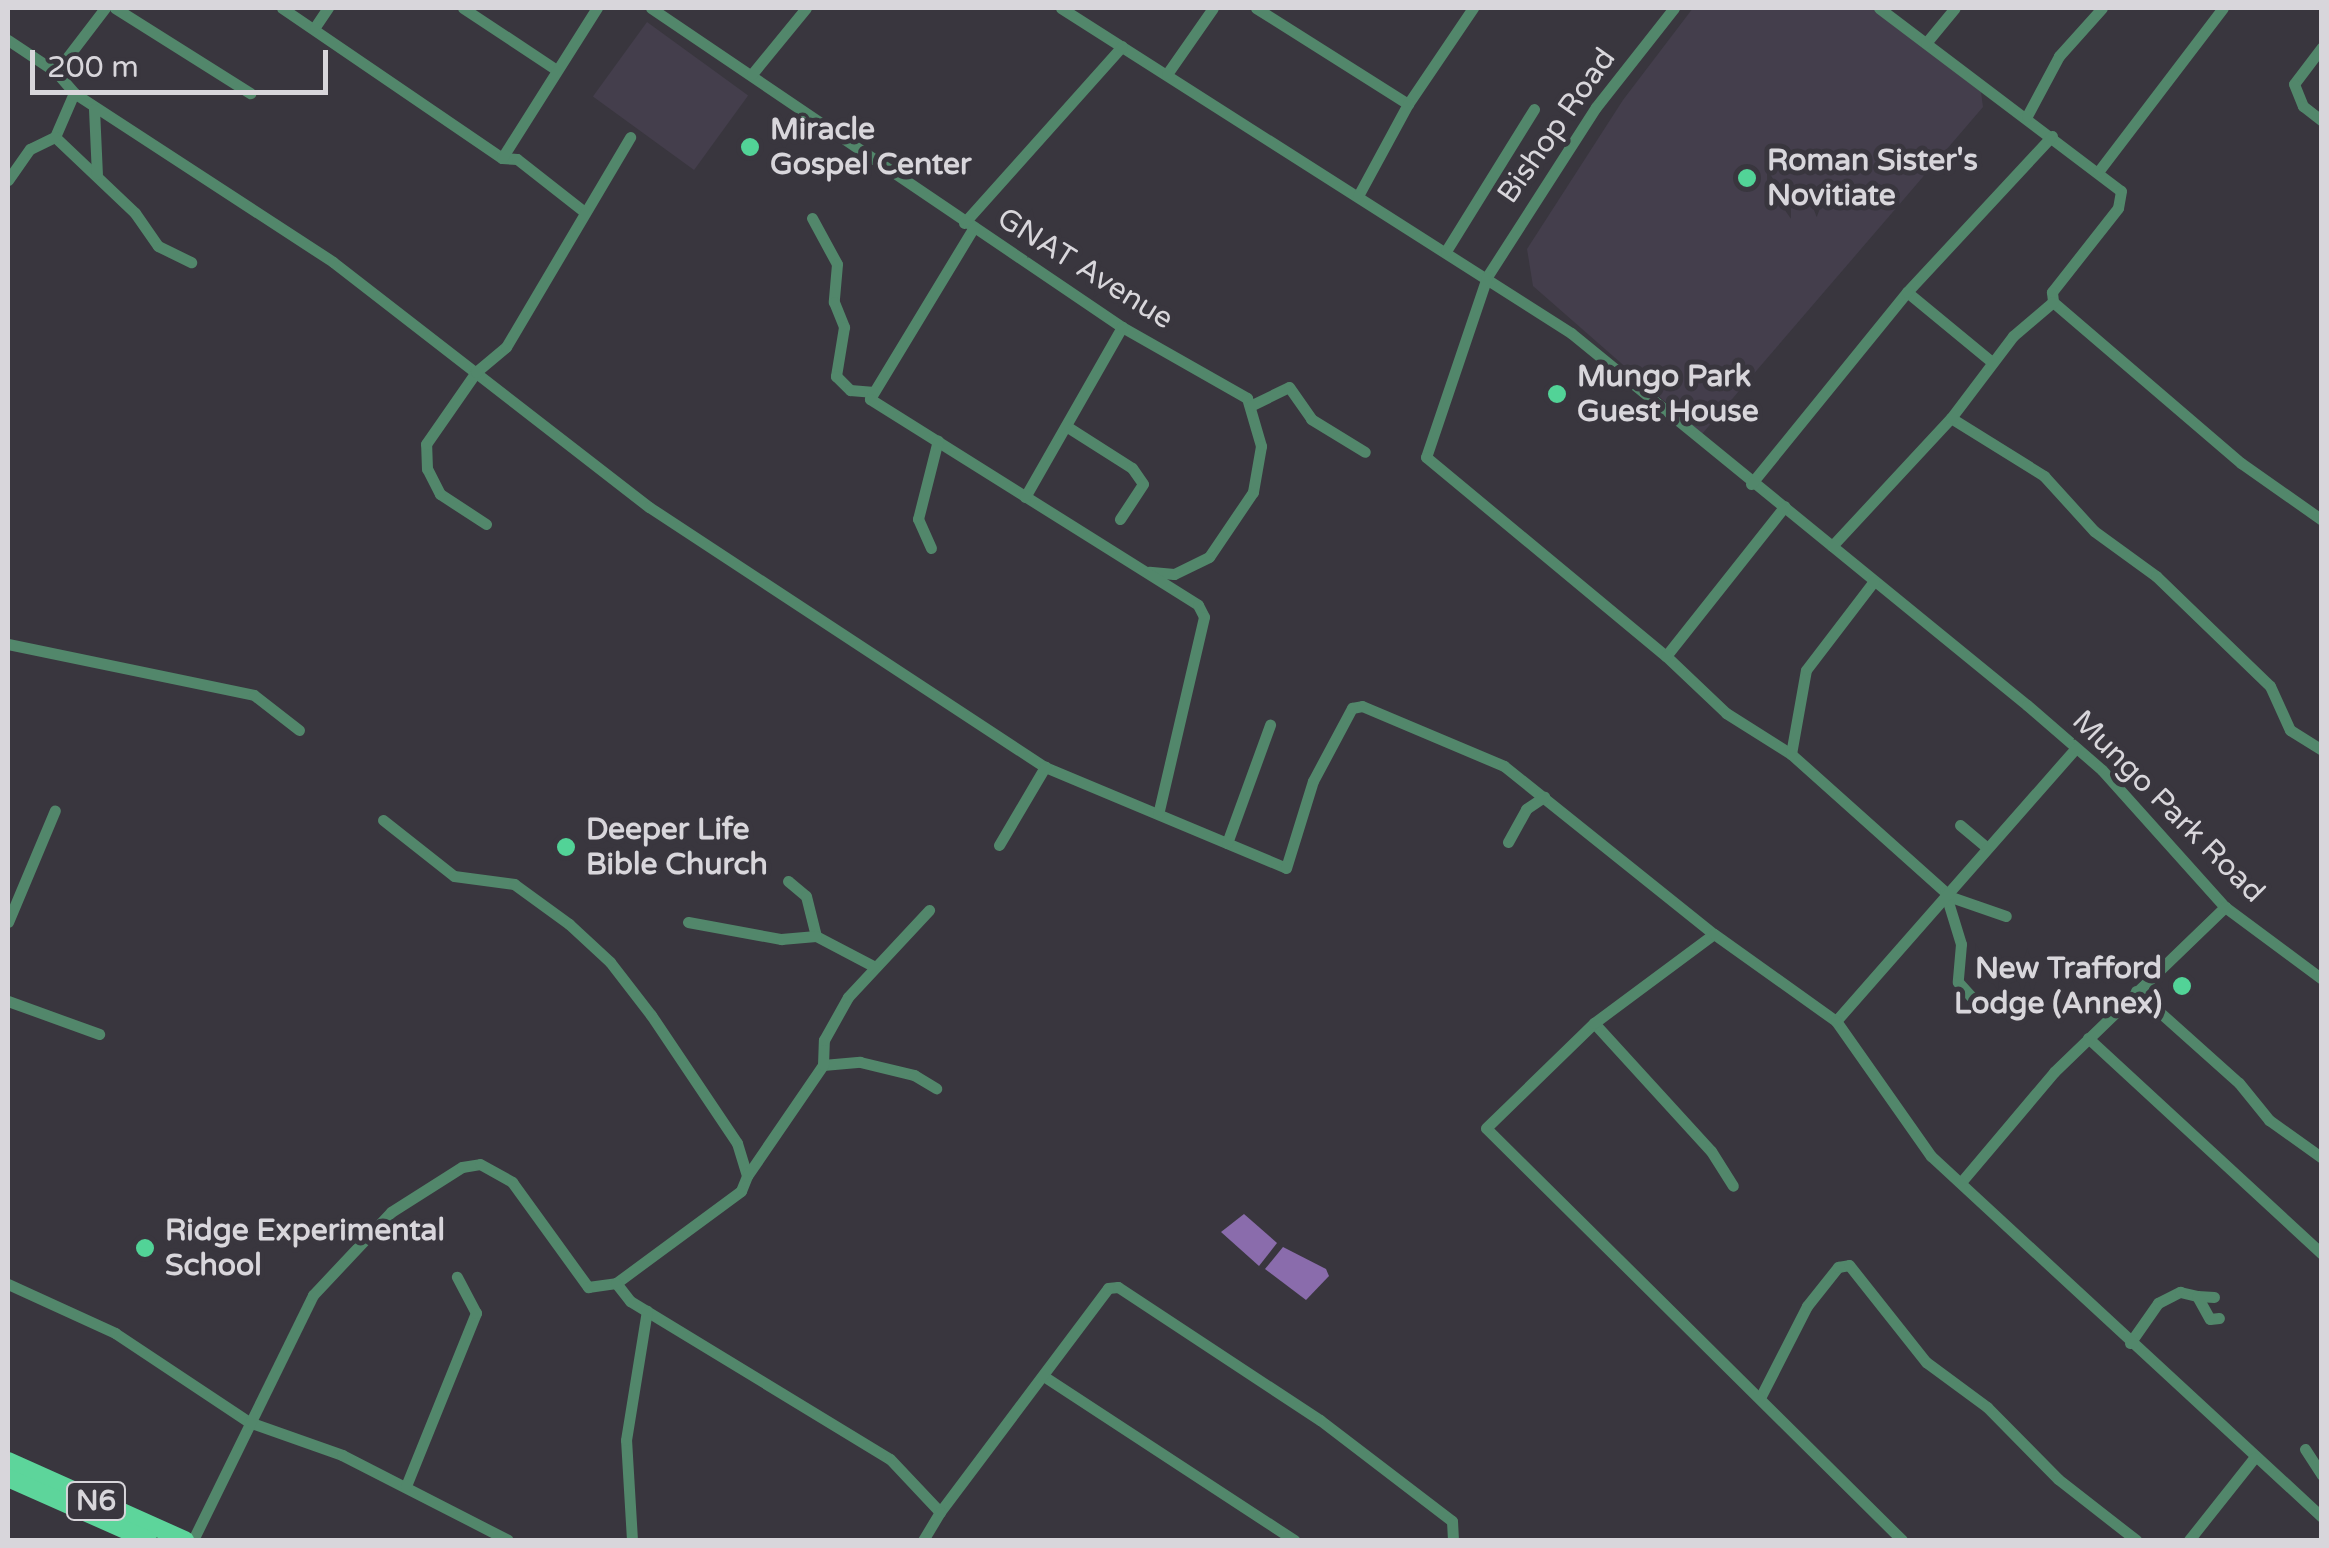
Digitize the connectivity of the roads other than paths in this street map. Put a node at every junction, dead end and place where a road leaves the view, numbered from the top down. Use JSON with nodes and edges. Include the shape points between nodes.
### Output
{"nodes":[{"id":1,"x":104,"y":8,"type":"edge"},
{"id":2,"x":115,"y":8,"type":"edge"},
{"id":3,"x":282,"y":8,"type":"edge"},
{"id":4,"x":328,"y":8,"type":"edge"},
{"id":5,"x":462,"y":8,"type":"edge"},
{"id":6,"x":597,"y":8,"type":"edge"},
{"id":7,"x":651,"y":8,"type":"edge"},
{"id":8,"x":806,"y":8,"type":"edge"},
{"id":9,"x":1061,"y":8,"type":"edge"},
{"id":10,"x":1213,"y":8,"type":"edge"},
{"id":11,"x":1256,"y":8,"type":"edge"},
{"id":12,"x":1474,"y":8,"type":"edge"},
{"id":13,"x":1674,"y":8,"type":"edge"},
{"id":14,"x":1879,"y":8,"type":"edge"},
{"id":15,"x":1955,"y":8,"type":"edge"},
{"id":16,"x":2102,"y":8,"type":"edge"},
{"id":17,"x":2223,"y":8,"type":"edge"},
{"id":18,"x":315,"y":28,"type":"junction"},
{"id":19,"x":8,"y":40,"type":"edge"},
{"id":20,"x":1926,"y":43,"type":"junction"},
{"id":21,"x":1122,"y":46,"type":"junction"},
{"id":22,"x":2322,"y":47,"type":"edge"},
{"id":23,"x":555,"y":69,"type":"junction"},
{"id":24,"x":56,"y":72,"type":"junction"},
{"id":25,"x":752,"y":74,"type":"junction"},
{"id":26,"x":1168,"y":74,"type":"junction"},
{"id":27,"x":74,"y":93,"type":"junction"},
{"id":28,"x":250,"y":93,"type":"dead end"},
{"id":29,"x":1408,"y":104,"type":"junction"},
{"id":30,"x":94,"y":109,"type":"junction"},
{"id":31,"x":1534,"y":109,"type":"dead end"},
{"id":32,"x":2027,"y":116,"type":"junction"},
{"id":33,"x":2322,"y":121,"type":"edge"},
{"id":34,"x":630,"y":136,"type":"dead end"},
{"id":35,"x":2052,"y":136,"type":"junction"},
{"id":36,"x":56,"y":137,"type":"junction"},
{"id":37,"x":502,"y":158,"type":"junction"},
{"id":38,"x":2098,"y":172,"type":"junction"},
{"id":39,"x":97,"y":175,"type":"junction"},
{"id":40,"x":8,"y":180,"type":"edge"},
{"id":41,"x":1358,"y":196,"type":"junction"},
{"id":42,"x":582,"y":210,"type":"junction"},
{"id":43,"x":812,"y":218,"type":"dead end"},
{"id":44,"x":969,"y":225,"type":"junction"},
{"id":45,"x":1446,"y":252,"type":"junction"},
{"id":46,"x":190,"y":262,"type":"dead end"},
{"id":47,"x":1486,"y":277,"type":"junction"},
{"id":48,"x":1908,"y":292,"type":"junction"},
{"id":49,"x":2053,"y":302,"type":"junction"},
{"id":50,"x":1122,"y":327,"type":"junction"},
{"id":51,"x":1992,"y":362,"type":"junction"},
{"id":52,"x":476,"y":372,"type":"junction"},
{"id":53,"x":871,"y":392,"type":"junction"},
{"id":54,"x":1250,"y":406,"type":"junction"},
{"id":55,"x":1951,"y":418,"type":"junction"},
{"id":56,"x":1066,"y":426,"type":"junction"},
{"id":57,"x":938,"y":440,"type":"junction"},
{"id":58,"x":1364,"y":452,"type":"dead end"},
{"id":59,"x":1752,"y":484,"type":"junction"},
{"id":60,"x":1025,"y":497,"type":"junction"},
{"id":61,"x":1785,"y":506,"type":"junction"},
{"id":62,"x":1120,"y":520,"type":"dead end"},
{"id":63,"x":2322,"y":520,"type":"edge"},
{"id":64,"x":486,"y":524,"type":"dead end"},
{"id":65,"x":1832,"y":546,"type":"junction"},
{"id":66,"x":931,"y":548,"type":"dead end"},
{"id":67,"x":1150,"y":572,"type":"junction"},
{"id":68,"x":1874,"y":580,"type":"junction"},
{"id":69,"x":8,"y":644,"type":"edge"},
{"id":70,"x":1666,"y":656,"type":"junction"},
{"id":71,"x":1270,"y":725,"type":"dead end"},
{"id":72,"x":299,"y":730,"type":"dead end"},
{"id":73,"x":2076,"y":748,"type":"junction"},
{"id":74,"x":2322,"y":750,"type":"edge"},
{"id":75,"x":1791,"y":754,"type":"junction"},
{"id":76,"x":1045,"y":767,"type":"junction"},
{"id":77,"x":1544,"y":797,"type":"junction"},
{"id":78,"x":55,"y":810,"type":"dead end"},
{"id":79,"x":1158,"y":814,"type":"junction"},
{"id":80,"x":382,"y":820,"type":"dead end"},
{"id":81,"x":1960,"y":825,"type":"dead end"},
{"id":82,"x":1508,"y":842,"type":"dead end"},
{"id":83,"x":1227,"y":843,"type":"junction"},
{"id":84,"x":1000,"y":845,"type":"dead end"},
{"id":85,"x":1986,"y":847,"type":"junction"},
{"id":86,"x":788,"y":881,"type":"dead end"},
{"id":87,"x":1945,"y":892,"type":"junction"},
{"id":88,"x":2226,"y":908,"type":"junction"},
{"id":89,"x":929,"y":910,"type":"dead end"},
{"id":90,"x":2006,"y":916,"type":"dead end"},
{"id":91,"x":8,"y":922,"type":"edge"},
{"id":92,"x":688,"y":922,"type":"dead end"},
{"id":93,"x":1714,"y":934,"type":"junction"},
{"id":94,"x":816,"y":936,"type":"junction"},
{"id":95,"x":875,"y":967,"type":"junction"},
{"id":96,"x":2322,"y":980,"type":"edge"},
{"id":97,"x":2136,"y":991,"type":"junction"},
{"id":98,"x":8,"y":1000,"type":"edge"},
{"id":99,"x":1978,"y":1004,"type":"dead end"},
{"id":100,"x":1836,"y":1021,"type":"junction"},
{"id":101,"x":1594,"y":1023,"type":"junction"},
{"id":102,"x":100,"y":1034,"type":"dead end"},
{"id":103,"x":2088,"y":1038,"type":"junction"},
{"id":104,"x":823,"y":1066,"type":"junction"},
{"id":105,"x":936,"y":1088,"type":"dead end"},
{"id":106,"x":2322,"y":1158,"type":"edge"},
{"id":107,"x":748,"y":1176,"type":"junction"},
{"id":108,"x":1962,"y":1181,"type":"junction"},
{"id":109,"x":1733,"y":1186,"type":"dead end"},
{"id":110,"x":2322,"y":1254,"type":"edge"},
{"id":111,"x":457,"y":1277,"type":"dead end"},
{"id":112,"x":616,"y":1283,"type":"junction"},
{"id":113,"x":8,"y":1284,"type":"edge"},
{"id":114,"x":2197,"y":1296,"type":"junction"},
{"id":115,"x":2214,"y":1297,"type":"dead end"},
{"id":116,"x":647,"y":1311,"type":"junction"},
{"id":117,"x":2218,"y":1318,"type":"dead end"},
{"id":118,"x":2130,"y":1343,"type":"junction"},
{"id":119,"x":1045,"y":1377,"type":"junction"},
{"id":120,"x":1761,"y":1396,"type":"junction"},
{"id":121,"x":249,"y":1422,"type":"junction"},
{"id":122,"x":2305,"y":1450,"type":"dead end"},
{"id":123,"x":2254,"y":1458,"type":"junction"},
{"id":124,"x":8,"y":1461,"type":"edge"},
{"id":125,"x":2322,"y":1475,"type":"edge"},
{"id":126,"x":8,"y":1478,"type":"edge"},
{"id":127,"x":406,"y":1486,"type":"junction"},
{"id":128,"x":72,"y":1498,"type":"junction"},
{"id":129,"x":940,"y":1512,"type":"junction"},
{"id":130,"x":2322,"y":1517,"type":"edge"},
{"id":131,"x":1268,"y":1524,"type":"junction"},
{"id":132,"x":148,"y":1540,"type":"edge"},
{"id":133,"x":185,"y":1540,"type":"edge"},
{"id":134,"x":194,"y":1540,"type":"edge"},
{"id":135,"x":508,"y":1540,"type":"edge"},
{"id":136,"x":632,"y":1540,"type":"edge"},
{"id":137,"x":923,"y":1540,"type":"edge"},
{"id":138,"x":1264,"y":1540,"type":"edge"},
{"id":139,"x":1294,"y":1540,"type":"edge"},
{"id":140,"x":1453,"y":1540,"type":"edge"},
{"id":141,"x":1902,"y":1540,"type":"edge"},
{"id":142,"x":2136,"y":1540,"type":"edge"},
{"id":143,"x":2190,"y":1540,"type":"edge"}],
"edges":[{"from":1,"to":24,"type":"street"},
{"from":2,"to":28,"type":"street"},
{"from":3,"to":18,"type":"street"},
{"from":4,"to":18,"type":"street"},
{"from":5,"to":23,"type":"street"},
{"from":6,"to":23,"type":"street"},
{"from":7,"to":25,"type":"street","name":"GNAT Avenue"},
{"from":8,"to":25,"type":"street"},
{"from":9,"to":21,"type":"street","name":"Mungo Park Road"},
{"from":10,"to":26,"type":"street"},
{"from":11,"to":29,"type":"street"},
{"from":12,"to":29,"type":"street"},
{"from":13,"to":47,"type":"street","name":"Bishop Road","via":[[1596,107]]},
{"from":14,"to":20,"type":"street"},
{"from":15,"to":20,"type":"street"},
{"from":16,"to":32,"type":"street","via":[[2034,92]]},
{"from":17,"to":38,"type":"street"},
{"from":18,"to":37,"type":"street"},
{"from":19,"to":24,"type":"street"},
{"from":20,"to":32,"type":"street"},
{"from":21,"to":26,"type":"street","name":"Mungo Park Road"},
{"from":21,"to":44,"type":"street"},
{"from":22,"to":33,"type":"street","via":[[2294,84],[2303,106]]},
{"from":23,"to":37,"type":"street"},
{"from":24,"to":27,"type":"street"},
{"from":25,"to":44,"type":"street","name":"GNAT Avenue"},
{"from":26,"to":41,"type":"street","name":"Mungo Park Road"},
{"from":27,"to":30,"type":"street"},
{"from":27,"to":36,"type":"street"},
{"from":29,"to":41,"type":"street"},
{"from":30,"to":39,"type":"street"},
{"from":30,"to":52,"type":"street","via":[[333,262]]},
{"from":31,"to":45,"type":"street"},
{"from":32,"to":35,"type":"street"},
{"from":34,"to":42,"type":"street"},
{"from":35,"to":38,"type":"street"},
{"from":35,"to":48,"type":"street"},
{"from":36,"to":39,"type":"street"},
{"from":36,"to":40,"type":"street","via":[[30,150]]},
{"from":37,"to":42,"type":"street","via":[[517,159]]},
{"from":38,"to":49,"type":"street","via":[[2122,200],[2052,292]]},
{"from":39,"to":46,"type":"street","via":[[158,246]]},
{"from":41,"to":45,"type":"street","name":"Mungo Park Road"},
{"from":42,"to":52,"type":"street","via":[[506,347]]},
{"from":43,"to":53,"type":"street","via":[[837,264],[834,302],[844,327],[836,376],[850,390]]},
{"from":44,"to":50,"type":"street","name":"GNAT Avenue"},
{"from":44,"to":53,"type":"street"},
{"from":45,"to":47,"type":"street","name":"Mungo Park Road"},
{"from":47,"to":59,"type":"street","name":"Mungo Park Road","via":[[1571,334]]},
{"from":47,"to":70,"type":"street","name":"Bishop Road","via":[[1426,457]]},
{"from":48,"to":51,"type":"street"},
{"from":48,"to":59,"type":"street"},
{"from":49,"to":51,"type":"street"},
{"from":49,"to":63,"type":"street","via":[[2241,463]]},
{"from":50,"to":54,"type":"street","name":"GNAT Avenue","via":[[1232,384]]},
{"from":50,"to":56,"type":"street"},
{"from":51,"to":55,"type":"street"},
{"from":52,"to":64,"type":"street","via":[[424,454],[440,494]]},
{"from":52,"to":76,"type":"street","via":[[650,507]]},
{"from":53,"to":57,"type":"street","via":[[874,405]]},
{"from":54,"to":58,"type":"street","via":[[1289,387],[1312,419]]},
{"from":54,"to":67,"type":"street","via":[[1262,446],[1253,492],[1209,557],[1174,574]]},
{"from":55,"to":65,"type":"street"},
{"from":55,"to":74,"type":"street","via":[[2044,476],[2094,531],[2156,576],[2270,686],[2290,730]]},
{"from":56,"to":60,"type":"street"},
{"from":56,"to":62,"type":"street","via":[[1132,468],[1143,484]]},
{"from":57,"to":60,"type":"street"},
{"from":57,"to":66,"type":"street","via":[[918,519]]},
{"from":59,"to":61,"type":"street","name":"Mungo Park Road"},
{"from":60,"to":67,"type":"street"},
{"from":61,"to":65,"type":"street","name":"Mungo Park Road"},
{"from":61,"to":70,"type":"street"},
{"from":65,"to":68,"type":"street","name":"Mungo Park Road"},
{"from":67,"to":79,"type":"street","via":[[1198,605],[1204,617]]},
{"from":68,"to":73,"type":"street","name":"Mungo Park Road"},
{"from":68,"to":75,"type":"street","via":[[1806,670]]},
{"from":69,"to":72,"type":"street","via":[[254,696]]},
{"from":70,"to":75,"type":"street","via":[[1726,713]]},
{"from":71,"to":83,"type":"street"},
{"from":73,"to":85,"type":"street"},
{"from":73,"to":88,"type":"street","name":"Mungo Park Road"},
{"from":75,"to":87,"type":"street"},
{"from":76,"to":79,"type":"street"},
{"from":76,"to":84,"type":"street"},
{"from":77,"to":82,"type":"street","via":[[1526,809]]},
{"from":77,"to":83,"type":"street","via":[[1504,766],[1357,706],[1314,782],[1286,868]]},
{"from":77,"to":93,"type":"street"},
{"from":78,"to":91,"type":"street"},
{"from":79,"to":83,"type":"street"},
{"from":80,"to":107,"type":"street","via":[[454,876],[514,884],[610,962],[737,1143]]},
{"from":81,"to":85,"type":"street"},
{"from":85,"to":87,"type":"street"},
{"from":86,"to":94,"type":"street","via":[[806,896]]},
{"from":87,"to":90,"type":"street"},
{"from":87,"to":99,"type":"street","via":[[1960,944],[1958,982]]},
{"from":87,"to":100,"type":"street"},
{"from":88,"to":96,"type":"street","name":"Mungo Park Road"},
{"from":88,"to":97,"type":"street"},
{"from":89,"to":95,"type":"street"},
{"from":92,"to":94,"type":"street","via":[[782,939]]},
{"from":93,"to":100,"type":"street"},
{"from":93,"to":101,"type":"street"},
{"from":94,"to":95,"type":"street"},
{"from":95,"to":104,"type":"street","via":[[830,1027]]},
{"from":97,"to":103,"type":"street"},
{"from":97,"to":106,"type":"street","via":[[2239,1083],[2269,1120]]},
{"from":98,"to":102,"type":"street"},
{"from":100,"to":108,"type":"street","via":[[1920,1143]]},
{"from":101,"to":109,"type":"street","via":[[1712,1151]]},
{"from":101,"to":120,"type":"street","via":[[1486,1128]]},
{"from":103,"to":108,"type":"street"},
{"from":103,"to":110,"type":"street"},
{"from":104,"to":105,"type":"street","via":[[860,1062],[914,1075]]},
{"from":104,"to":107,"type":"street"},
{"from":107,"to":112,"type":"street","via":[[741,1191]]},
{"from":108,"to":118,"type":"street"},
{"from":111,"to":127,"type":"street","via":[[476,1313]]},
{"from":112,"to":116,"type":"street"},
{"from":112,"to":121,"type":"street","via":[[588,1288],[512,1182],[480,1164],[462,1167],[390,1212],[312,1296]]},
{"from":113,"to":121,"type":"street","via":[[115,1333]]},
{"from":114,"to":115,"type":"street"},
{"from":114,"to":117,"type":"street","via":[[2210,1319]]},
{"from":114,"to":118,"type":"street","via":[[2180,1292],[2158,1303]]},
{"from":116,"to":129,"type":"street","via":[[890,1459]]},
{"from":116,"to":136,"type":"street","via":[[626,1440]]},
{"from":118,"to":123,"type":"street"},
{"from":119,"to":129,"type":"street"},
{"from":119,"to":131,"type":"street"},
{"from":119,"to":140,"type":"street","via":[[1108,1288],[1136,1294],[1452,1521]]},
{"from":120,"to":141,"type":"street"},
{"from":120,"to":142,"type":"street","via":[[1807,1306],[1838,1266],[1849,1266],[1926,1362],[1988,1407],[2058,1480]]},
{"from":121,"to":127,"type":"street"},
{"from":121,"to":134,"type":"street"},
{"from":122,"to":125,"type":"street"},
{"from":123,"to":130,"type":"street"},
{"from":123,"to":143,"type":"street"},
{"from":124,"to":128,"type":"main road","number":"N6"},
{"from":126,"to":128,"type":"main road","number":"N6"},
{"from":127,"to":135,"type":"street"},
{"from":128,"to":132,"type":"main road","number":"N6"},
{"from":128,"to":133,"type":"main road","number":"N6"},
{"from":129,"to":137,"type":"street"},
{"from":131,"to":138,"type":"street"},
{"from":131,"to":139,"type":"street"}]}
